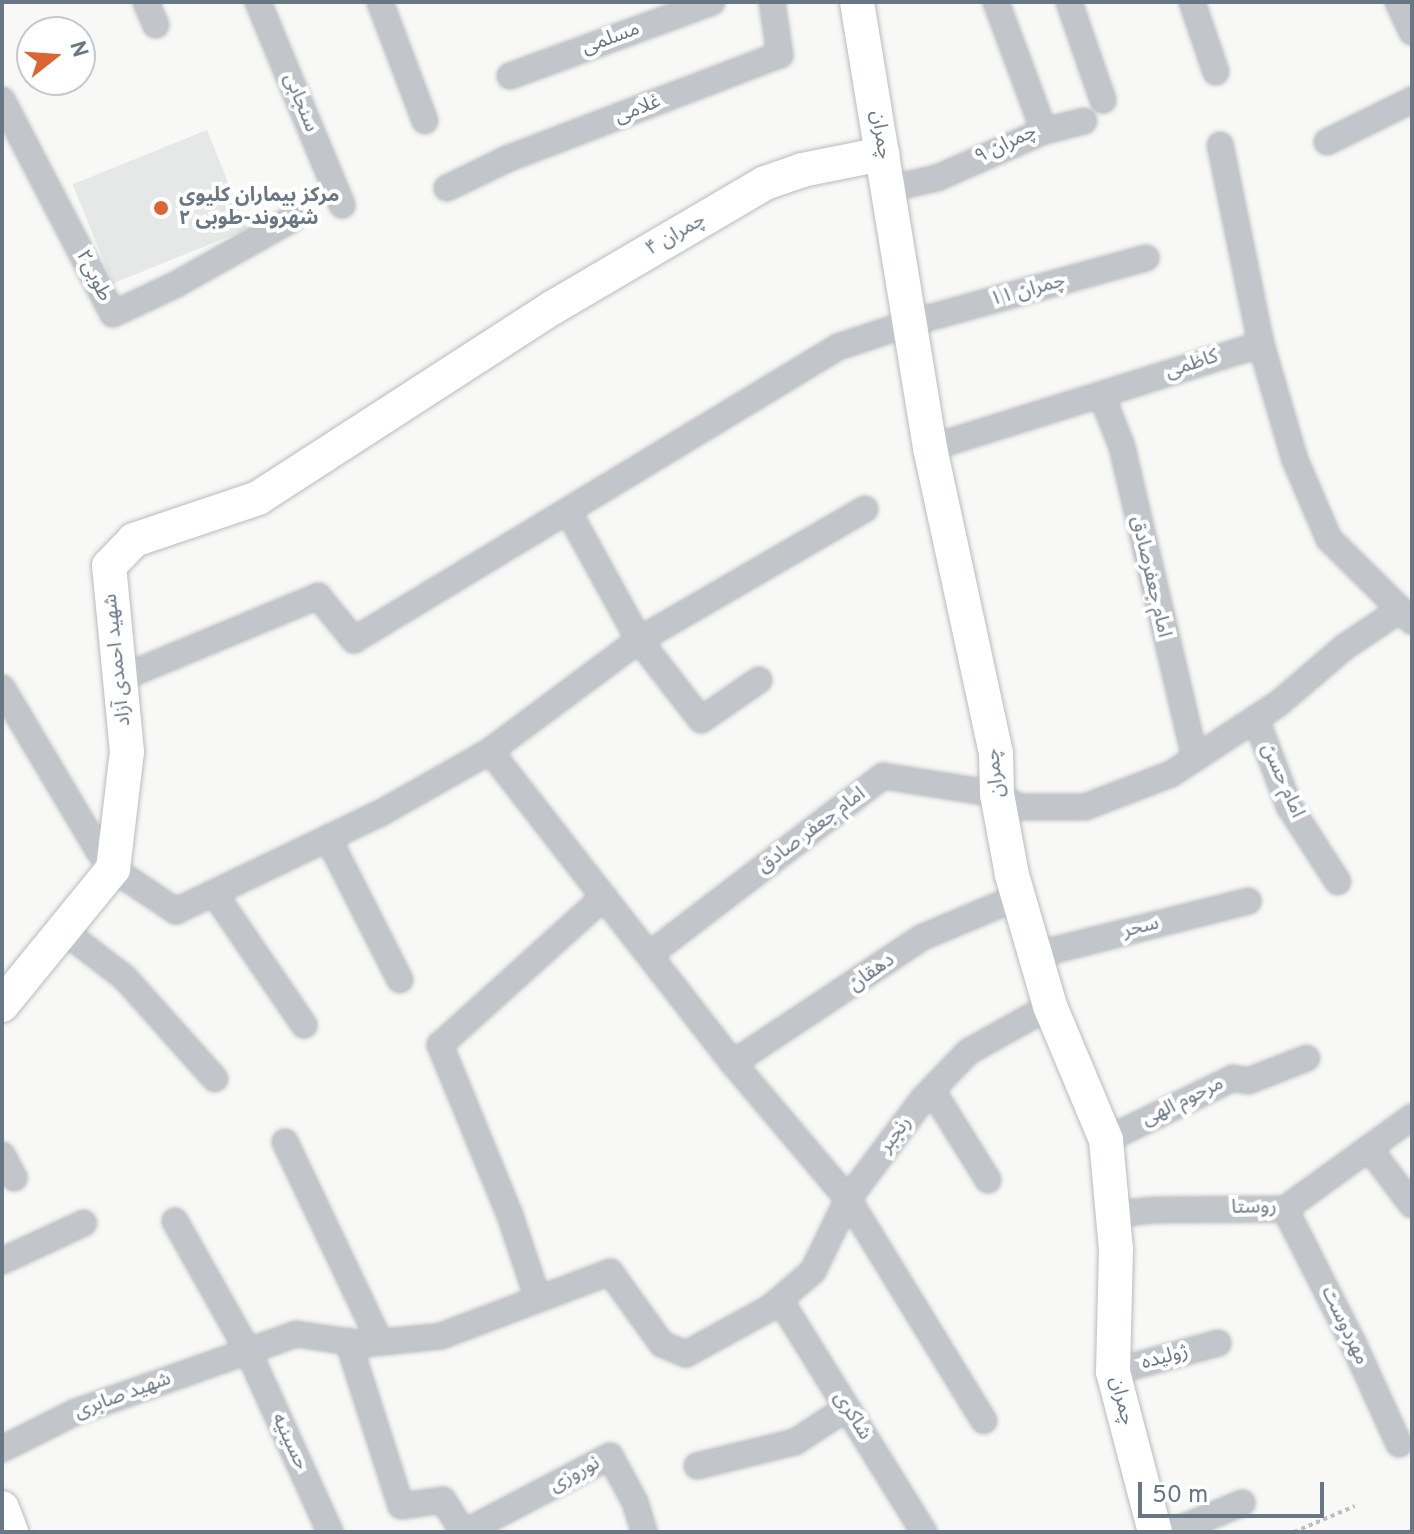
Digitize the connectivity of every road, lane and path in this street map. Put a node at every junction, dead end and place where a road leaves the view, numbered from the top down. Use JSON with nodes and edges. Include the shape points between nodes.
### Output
{"nodes":[{"id":1,"x":146,"y":2,"type":"edge"},
{"id":2,"x":258,"y":2,"type":"edge"},
{"id":3,"x":380,"y":2,"type":"edge"},
{"id":4,"x":712,"y":2,"type":"edge"},
{"id":5,"x":772,"y":2,"type":"edge"},
{"id":6,"x":857,"y":2,"type":"edge"},
{"id":7,"x":996,"y":2,"type":"edge"},
{"id":8,"x":1069,"y":2,"type":"edge"},
{"id":9,"x":1192,"y":2,"type":"edge"},
{"id":10,"x":1398,"y":2,"type":"edge"},
{"id":11,"x":156,"y":25,"type":"dead end"},
{"id":12,"x":1412,"y":32,"type":"edge"},
{"id":13,"x":1216,"y":72,"type":"dead end"},
{"id":14,"x":510,"y":76,"type":"dead end"},
{"id":15,"x":2,"y":100,"type":"edge"},
{"id":16,"x":1103,"y":100,"type":"dead end"},
{"id":17,"x":1412,"y":100,"type":"edge"},
{"id":18,"x":425,"y":121,"type":"dead end"},
{"id":19,"x":1084,"y":121,"type":"dead end"},
{"id":20,"x":1044,"y":131,"type":"junction"},
{"id":21,"x":1327,"y":142,"type":"dead end"},
{"id":22,"x":1220,"y":145,"type":"dead end"},
{"id":23,"x":882,"y":154,"type":"junction"},
{"id":24,"x":447,"y":188,"type":"dead end"},
{"id":25,"x":888,"y":189,"type":"junction"},
{"id":26,"x":342,"y":205,"type":"dead end"},
{"id":27,"x":292,"y":219,"type":"dead end"},
{"id":28,"x":1146,"y":258,"type":"dead end"},
{"id":29,"x":910,"y":323,"type":"junction"},
{"id":30,"x":1261,"y":344,"type":"junction"},
{"id":31,"x":484,"y":352,"type":"joint"},
{"id":32,"x":1102,"y":396,"type":"junction"},
{"id":33,"x":930,"y":448,"type":"junction"},
{"id":34,"x":865,"y":509,"type":"dead end"},
{"id":35,"x":568,"y":511,"type":"junction"},
{"id":36,"x":1405,"y":616,"type":"edge"},
{"id":37,"x":639,"y":640,"type":"junction"},
{"id":38,"x":119,"y":679,"type":"junction"},
{"id":39,"x":759,"y":680,"type":"dead end"},
{"id":40,"x":2,"y":688,"type":"edge"},
{"id":41,"x":1256,"y":719,"type":"junction"},
{"id":42,"x":490,"y":751,"type":"junction"},
{"id":43,"x":1195,"y":759,"type":"junction"},
{"id":44,"x":997,"y":794,"type":"junction"},
{"id":45,"x":328,"y":838,"type":"junction"},
{"id":46,"x":113,"y":869,"type":"junction"},
{"id":47,"x":1338,"y":882,"type":"dead end"},
{"id":48,"x":214,"y":893,"type":"junction"},
{"id":49,"x":604,"y":897,"type":"junction"},
{"id":50,"x":1018,"y":897,"type":"junction"},
{"id":51,"x":1248,"y":901,"type":"dead end"},
{"id":52,"x":64,"y":931,"type":"junction"},
{"id":53,"x":649,"y":955,"type":"junction"},
{"id":54,"x":1035,"y":955,"type":"junction"},
{"id":55,"x":400,"y":980,"type":"dead end"},
{"id":56,"x":2,"y":1005,"type":"edge"},
{"id":57,"x":1050,"y":1006,"type":"junction"},
{"id":58,"x":304,"y":1025,"type":"dead end"},
{"id":59,"x":1307,"y":1058,"type":"dead end"},
{"id":60,"x":733,"y":1063,"type":"junction"},
{"id":61,"x":215,"y":1079,"type":"dead end"},
{"id":62,"x":932,"y":1090,"type":"junction"},
{"id":63,"x":1412,"y":1117,"type":"edge"},
{"id":64,"x":1106,"y":1140,"type":"junction"},
{"id":65,"x":285,"y":1142,"type":"dead end"},
{"id":66,"x":1369,"y":1148,"type":"junction"},
{"id":67,"x":2,"y":1155,"type":"edge"},
{"id":68,"x":14,"y":1178,"type":"dead end"},
{"id":69,"x":988,"y":1180,"type":"dead end"},
{"id":70,"x":848,"y":1199,"type":"junction"},
{"id":71,"x":1412,"y":1205,"type":"edge"},
{"id":72,"x":1285,"y":1209,"type":"junction"},
{"id":73,"x":1115,"y":1214,"type":"junction"},
{"id":74,"x":175,"y":1221,"type":"dead end"},
{"id":75,"x":84,"y":1223,"type":"dead end"},
{"id":76,"x":2,"y":1261,"type":"edge"},
{"id":77,"x":538,"y":1299,"type":"junction"},
{"id":78,"x":780,"y":1300,"type":"junction"},
{"id":79,"x":348,"y":1341,"type":"junction"},
{"id":80,"x":380,"y":1342,"type":"junction"},
{"id":81,"x":1218,"y":1343,"type":"dead end"},
{"id":82,"x":248,"y":1351,"type":"junction"},
{"id":83,"x":1113,"y":1372,"type":"junction"},
{"id":84,"x":847,"y":1408,"type":"junction"},
{"id":85,"x":984,"y":1421,"type":"dead end"},
{"id":86,"x":1399,"y":1444,"type":"dead end"},
{"id":87,"x":2,"y":1449,"type":"edge"},
{"id":88,"x":697,"y":1466,"type":"dead end"},
{"id":89,"x":1242,"y":1503,"type":"dead end"},
{"id":90,"x":1355,"y":1506,"type":"dead end"},
{"id":91,"x":2,"y":1508,"type":"edge"},
{"id":92,"x":11,"y":1532,"type":"edge"},
{"id":93,"x":330,"y":1532,"type":"edge"},
{"id":94,"x":464,"y":1532,"type":"edge"},
{"id":95,"x":644,"y":1532,"type":"edge"},
{"id":96,"x":924,"y":1532,"type":"edge"},
{"id":97,"x":1155,"y":1532,"type":"edge"},
{"id":98,"x":1172,"y":1532,"type":"edge"},
{"id":99,"x":1294,"y":1532,"type":"edge"}],
"edges":[{"from":1,"to":11,"type":"street"},
{"from":2,"to":26,"type":"street","name":"سنجابی"},
{"from":3,"to":18,"type":"street"},
{"from":4,"to":14,"type":"street","name":"مسلمی"},
{"from":5,"to":24,"type":"street","name":"غلامی","via":[[780,55],[507,159]]},
{"from":6,"to":23,"type":"street","name":"چمران"},
{"from":7,"to":20,"type":"street","name":"چمران ۹"},
{"from":8,"to":16,"type":"street"},
{"from":9,"to":13,"type":"street"},
{"from":10,"to":12,"type":"street"},
{"from":15,"to":27,"type":"street","name":"طوبی۲","via":[[113,314]]},
{"from":17,"to":21,"type":"street"},
{"from":19,"to":20,"type":"street"},
{"from":20,"to":25,"type":"street","name":"چمران ۹","via":[[937,178]]},
{"from":22,"to":30,"type":"street"},
{"from":23,"to":25,"type":"street","name":"چمران"},
{"from":23,"to":31,"type":"street","name":"چمران ۴","via":[[765,183]]},
{"from":25,"to":29,"type":"street","name":"چمران"},
{"from":28,"to":29,"type":"street","name":"چمران ۱۱"},
{"from":29,"to":33,"type":"street","name":"چمران"},
{"from":29,"to":35,"type":"street","name":"چمران ۱۱","via":[[838,347]]},
{"from":30,"to":32,"type":"street","name":"کاظمی"},
{"from":30,"to":36,"type":"street","via":[[1295,460],[1329,539]]},
{"from":31,"to":38,"type":"street","name":"شهید احمدی آزاد","via":[[258,498],[134,540],[109,566]]},
{"from":32,"to":33,"type":"street","name":"کاظمی"},
{"from":32,"to":43,"type":"street","name":"امام جعفرصادق","via":[[1122,447]]},
{"from":33,"to":44,"type":"street","name":"چمران","via":[[996,753]]},
{"from":34,"to":37,"type":"street"},
{"from":35,"to":37,"type":"street"},
{"from":35,"to":38,"type":"street","name":"چمران ۱۱","via":[[354,640],[318,596]]},
{"from":36,"to":41,"type":"street","name":"امام جعفر صادق","via":[[1346,646]]},
{"from":37,"to":39,"type":"street","via":[[701,720]]},
{"from":37,"to":42,"type":"street"},
{"from":38,"to":46,"type":"street","name":"شهید احمدی آزاد","via":[[127,752]]},
{"from":40,"to":46,"type":"street","via":[[45,767]]},
{"from":41,"to":43,"type":"street","name":"امام جعفر صادق"},
{"from":41,"to":47,"type":"street","name":"امام حسن","via":[[1289,806]]},
{"from":42,"to":45,"type":"street"},
{"from":42,"to":49,"type":"street"},
{"from":43,"to":44,"type":"street","name":"امام جعفر صادق","via":[[1171,774],[1085,807],[1019,807]]},
{"from":44,"to":50,"type":"street","name":"چمران"},
{"from":44,"to":53,"type":"street","name":"امام جعفر صادق","via":[[883,776]]},
{"from":45,"to":48,"type":"street"},
{"from":45,"to":55,"type":"street"},
{"from":46,"to":48,"type":"street","via":[[176,911]]},
{"from":46,"to":52,"type":"street"},
{"from":48,"to":58,"type":"street"},
{"from":49,"to":53,"type":"street"},
{"from":49,"to":77,"type":"street","via":[[440,1045]]},
{"from":50,"to":54,"type":"street","name":"چمران"},
{"from":50,"to":60,"type":"street","name":"دهقان","via":[[923,937]]},
{"from":51,"to":54,"type":"street","name":"سحر"},
{"from":52,"to":56,"type":"street"},
{"from":52,"to":61,"type":"street","via":[[125,978]]},
{"from":53,"to":60,"type":"street"},
{"from":54,"to":57,"type":"street","name":"چمران"},
{"from":57,"to":62,"type":"street","name":"رنجبر","via":[[968,1052]]},
{"from":57,"to":64,"type":"street","name":"چمران"},
{"from":59,"to":64,"type":"street","name":"مرحوم الهی","via":[[1248,1081],[1233,1078]]},
{"from":60,"to":70,"type":"street"},
{"from":62,"to":69,"type":"street"},
{"from":62,"to":70,"type":"street","name":"رنجبر"},
{"from":63,"to":66,"type":"street","name":"روستا"},
{"from":64,"to":73,"type":"street","name":"چمران"},
{"from":65,"to":80,"type":"street"},
{"from":66,"to":71,"type":"street"},
{"from":66,"to":72,"type":"street","name":"روستا"},
{"from":67,"to":68,"type":"street"},
{"from":70,"to":78,"type":"street","name":"رنجبر","via":[[813,1271]]},
{"from":70,"to":85,"type":"street"},
{"from":72,"to":73,"type":"street","name":"روستا"},
{"from":72,"to":86,"type":"street","name":"مهردوست"},
{"from":73,"to":83,"type":"street","name":"چمران"},
{"from":74,"to":82,"type":"street","name":"حسینیه"},
{"from":75,"to":76,"type":"street"},
{"from":77,"to":78,"type":"street","name":"رنجبر","via":[[610,1272],[662,1344],[686,1354]]},
{"from":77,"to":80,"type":"street","name":"شهید صابری","via":[[441,1336]]},
{"from":78,"to":84,"type":"street","name":"شاکری"},
{"from":79,"to":80,"type":"street","name":"شهید صابری"},
{"from":79,"to":82,"type":"street","name":"شهید صابری","via":[[296,1334]]},
{"from":79,"to":94,"type":"street","via":[[401,1506],[443,1500]]},
{"from":81,"to":83,"type":"street","name":"ژولیده"},
{"from":82,"to":87,"type":"street","name":"شهید صابری","via":[[76,1412]]},
{"from":82,"to":93,"type":"street","name":"حسینیه"},
{"from":83,"to":97,"type":"street","name":"چمران"},
{"from":84,"to":88,"type":"street","via":[[795,1442]]},
{"from":84,"to":96,"type":"street","name":"شاکری"},
{"from":89,"to":98,"type":"street"},
{"from":90,"to":99,"type":"path"},
{"from":91,"to":92,"type":"street"},
{"from":94,"to":95,"type":"street","name":"نوروزی","via":[[610,1456],[635,1502]]}]}
